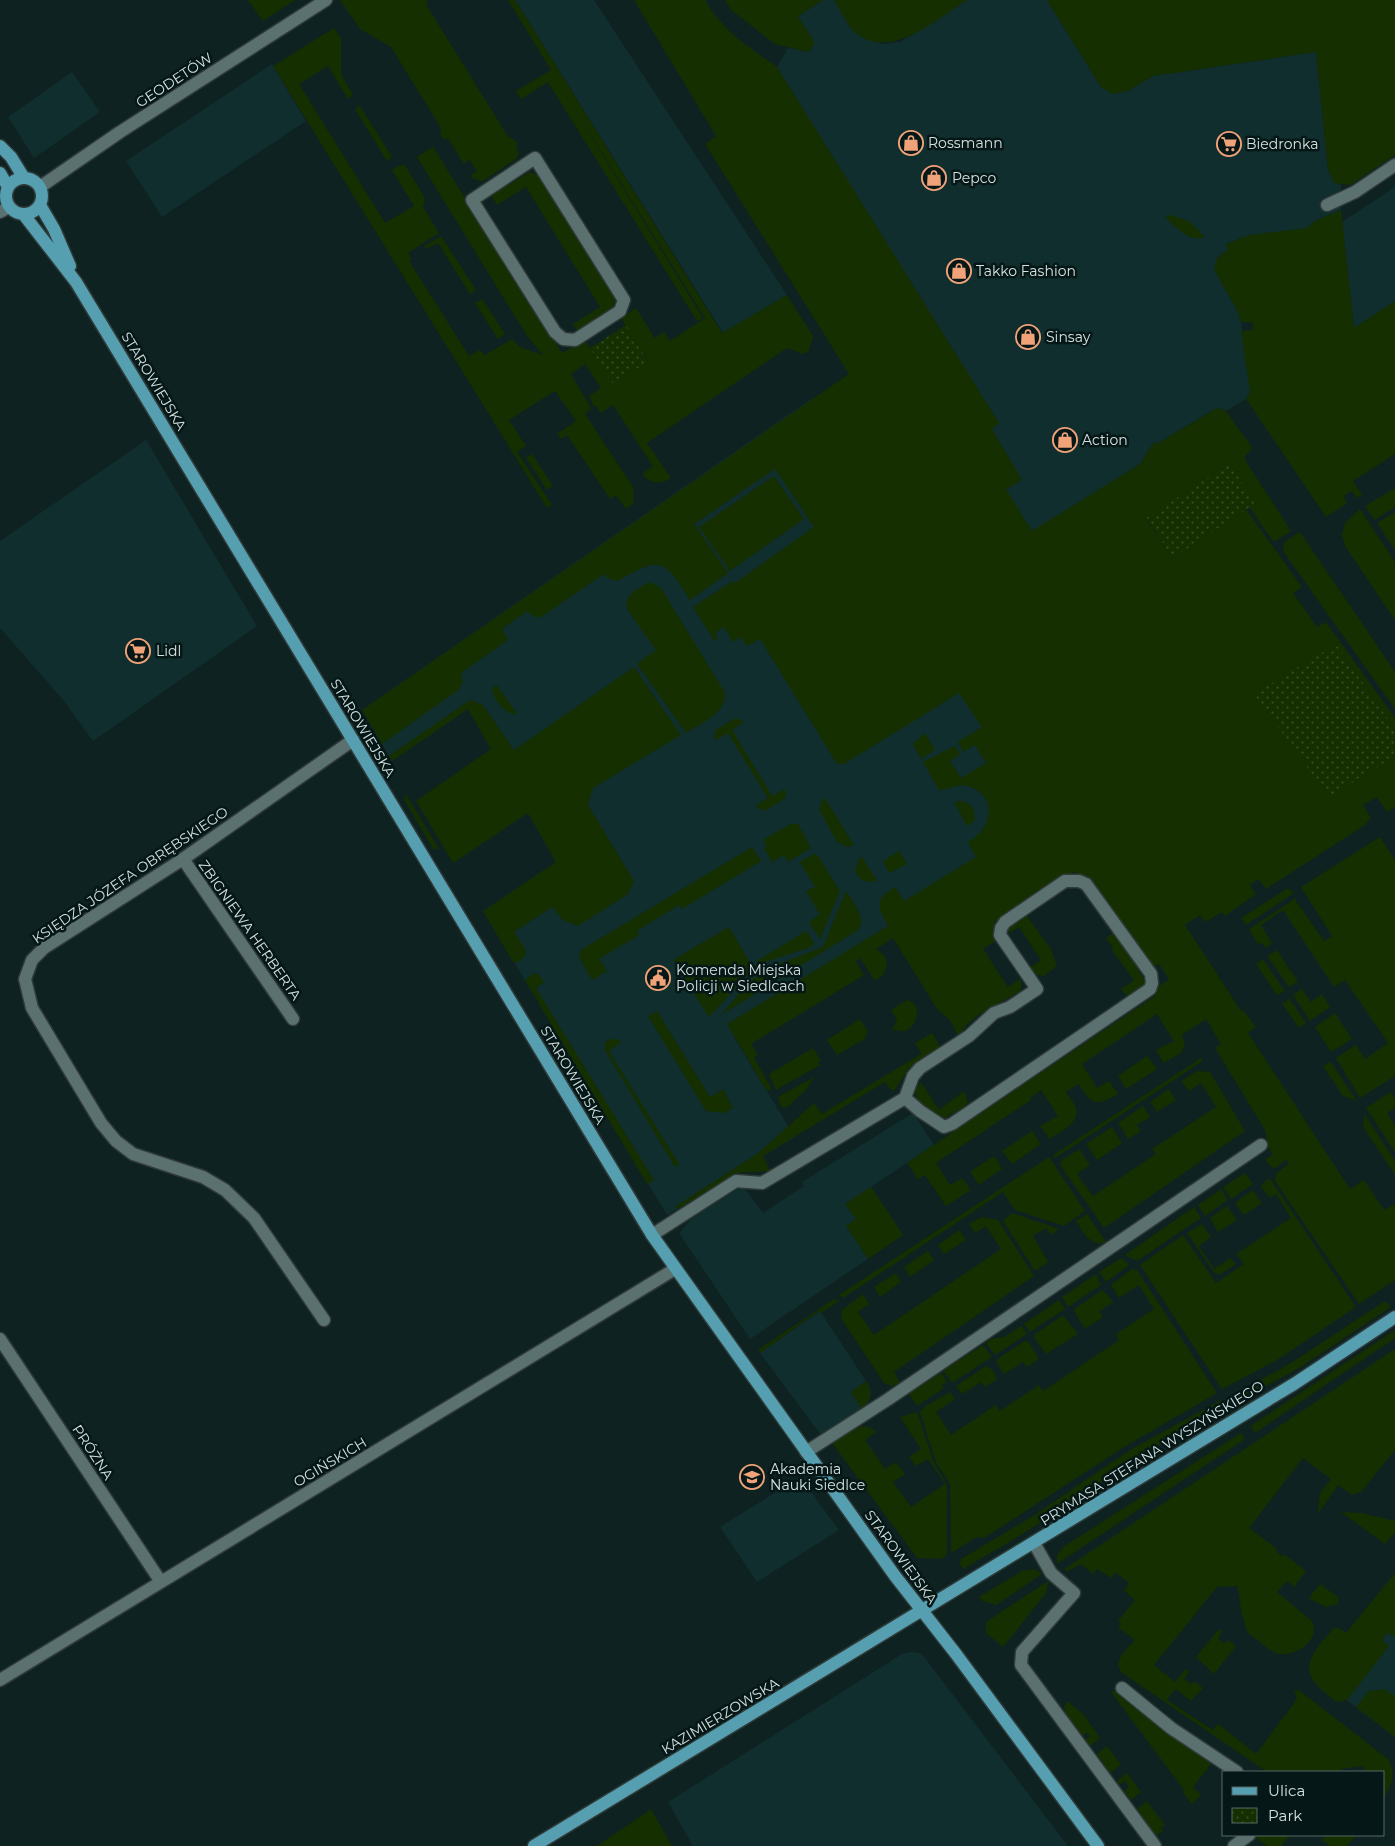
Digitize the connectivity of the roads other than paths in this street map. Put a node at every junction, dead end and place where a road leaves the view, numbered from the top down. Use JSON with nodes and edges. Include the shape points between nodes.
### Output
{"nodes":[{"id":1,"x":326,"y":0,"type":"edge"},
{"id":2,"x":0,"y":146,"type":"edge"},
{"id":3,"x":535,"y":158,"type":"joint"},
{"id":4,"x":1395,"y":165,"type":"edge"},
{"id":5,"x":0,"y":173,"type":"edge"},
{"id":6,"x":24,"y":178,"type":"junction"},
{"id":7,"x":8,"y":187,"type":"junction"},
{"id":8,"x":40,"y":188,"type":"junction"},
{"id":9,"x":40,"y":205,"type":"junction"},
{"id":10,"x":1327,"y":205,"type":"dead end"},
{"id":11,"x":4,"y":209,"type":"edge"},
{"id":12,"x":24,"y":215,"type":"junction"},
{"id":13,"x":76,"y":282,"type":"junction"},
{"id":14,"x":353,"y":740,"type":"junction"},
{"id":15,"x":182,"y":859,"type":"junction"},
{"id":16,"x":294,"y":1019,"type":"dead end"},
{"id":17,"x":905,"y":1098,"type":"junction"},
{"id":18,"x":1261,"y":1145,"type":"dead end"},
{"id":19,"x":652,"y":1234,"type":"junction"},
{"id":20,"x":675,"y":1269,"type":"junction"},
{"id":21,"x":1395,"y":1317,"type":"edge"},
{"id":22,"x":324,"y":1320,"type":"dead end"},
{"id":23,"x":0,"y":1339,"type":"edge"},
{"id":24,"x":806,"y":1452,"type":"junction"},
{"id":25,"x":1034,"y":1543,"type":"junction"},
{"id":26,"x":161,"y":1582,"type":"junction"},
{"id":27,"x":922,"y":1611,"type":"junction"},
{"id":28,"x":0,"y":1680,"type":"edge"},
{"id":29,"x":1122,"y":1688,"type":"dead end"},
{"id":30,"x":1236,"y":1771,"type":"edge"},
{"id":31,"x":1248,"y":1836,"type":"edge"},
{"id":32,"x":534,"y":1846,"type":"edge"},
{"id":33,"x":1098,"y":1846,"type":"edge"},
{"id":34,"x":1155,"y":1846,"type":"edge"},
{"id":35,"x":1234,"y":1846,"type":"edge"}],
"edges":[{"from":1,"to":8,"type":"street","name":"GEODETÓW","via":[[120,132]]},
{"from":2,"to":6,"type":"main road"},
{"from":3,"to":3,"type":"street","via":[[472,200],[555,332],[563,339],[575,340],[620,311],[624,304],[623,295]]},
{"from":4,"to":10,"type":"street","via":[[1355,192]]},
{"from":5,"to":7,"type":"main road"},
{"from":6,"to":7,"type":"main road"},
{"from":6,"to":8,"type":"main road"},
{"from":7,"to":11,"type":"main road"},
{"from":8,"to":9,"type":"main road"},
{"from":9,"to":12,"type":"main road"},
{"from":9,"to":13,"type":"main road","name":"STAROWIEJSKA","via":[[54,229]]},
{"from":11,"to":12,"type":"main road"},
{"from":12,"to":13,"type":"main road","name":"STAROWIEJSKA"},
{"from":13,"to":14,"type":"main road","name":"STAROWIEJSKA"},
{"from":14,"to":15,"type":"street","name":"KSIĘDZA JÓZEFA OBRĘBSKIEGO"},
{"from":14,"to":19,"type":"main road","name":"STAROWIEJSKA"},
{"from":15,"to":16,"type":"street","name":"ZBIGNIEWA HERBERTA"},
{"from":15,"to":22,"type":"street","name":"KSIĘDZA JÓZEFA OBRĘBSKIEGO","via":[[44,948],[32,960],[25,979],[32,1008],[101,1122],[116,1140],[133,1154],[203,1177],[225,1190],[254,1218]]},
{"from":17,"to":17,"type":"street","via":[[913,1076],[920,1068],[969,1036],[994,1013],[1010,1008],[1037,989],[1000,935],[1005,922],[1065,881],[1086,884],[1151,974],[1150,989],[952,1124],[944,1127],[936,1123]]},
{"from":17,"to":19,"type":"street","via":[[762,1183],[736,1181]]},
{"from":18,"to":24,"type":"street"},
{"from":19,"to":20,"type":"main road","name":"STAROWIEJSKA"},
{"from":20,"to":24,"type":"main road","name":"STAROWIEJSKA"},
{"from":20,"to":26,"type":"street","name":"OGIŃSKICH"},
{"from":21,"to":25,"type":"main road","name":"PRYMASA STEFANA WYSZYŃSKIEGO","via":[[1294,1384],[1186,1447]]},
{"from":23,"to":26,"type":"street","name":"PRÓŻNA"},
{"from":24,"to":27,"type":"main road","name":"STAROWIEJSKA"},
{"from":25,"to":27,"type":"main road","name":"PRYMASA STEFANA WYSZYŃSKIEGO"},
{"from":25,"to":34,"type":"street","via":[[1051,1573],[1074,1593],[1022,1652],[1021,1664]]},
{"from":26,"to":28,"type":"street","name":"OGIŃSKICH"},
{"from":27,"to":32,"type":"main road","name":"KAZIMIERZOWSKA"},
{"from":27,"to":33,"type":"main road","name":"STAROWIEJSKA"},
{"from":29,"to":30,"type":"street","via":[[1171,1728]]},
{"from":31,"to":35,"type":"street"}]}
